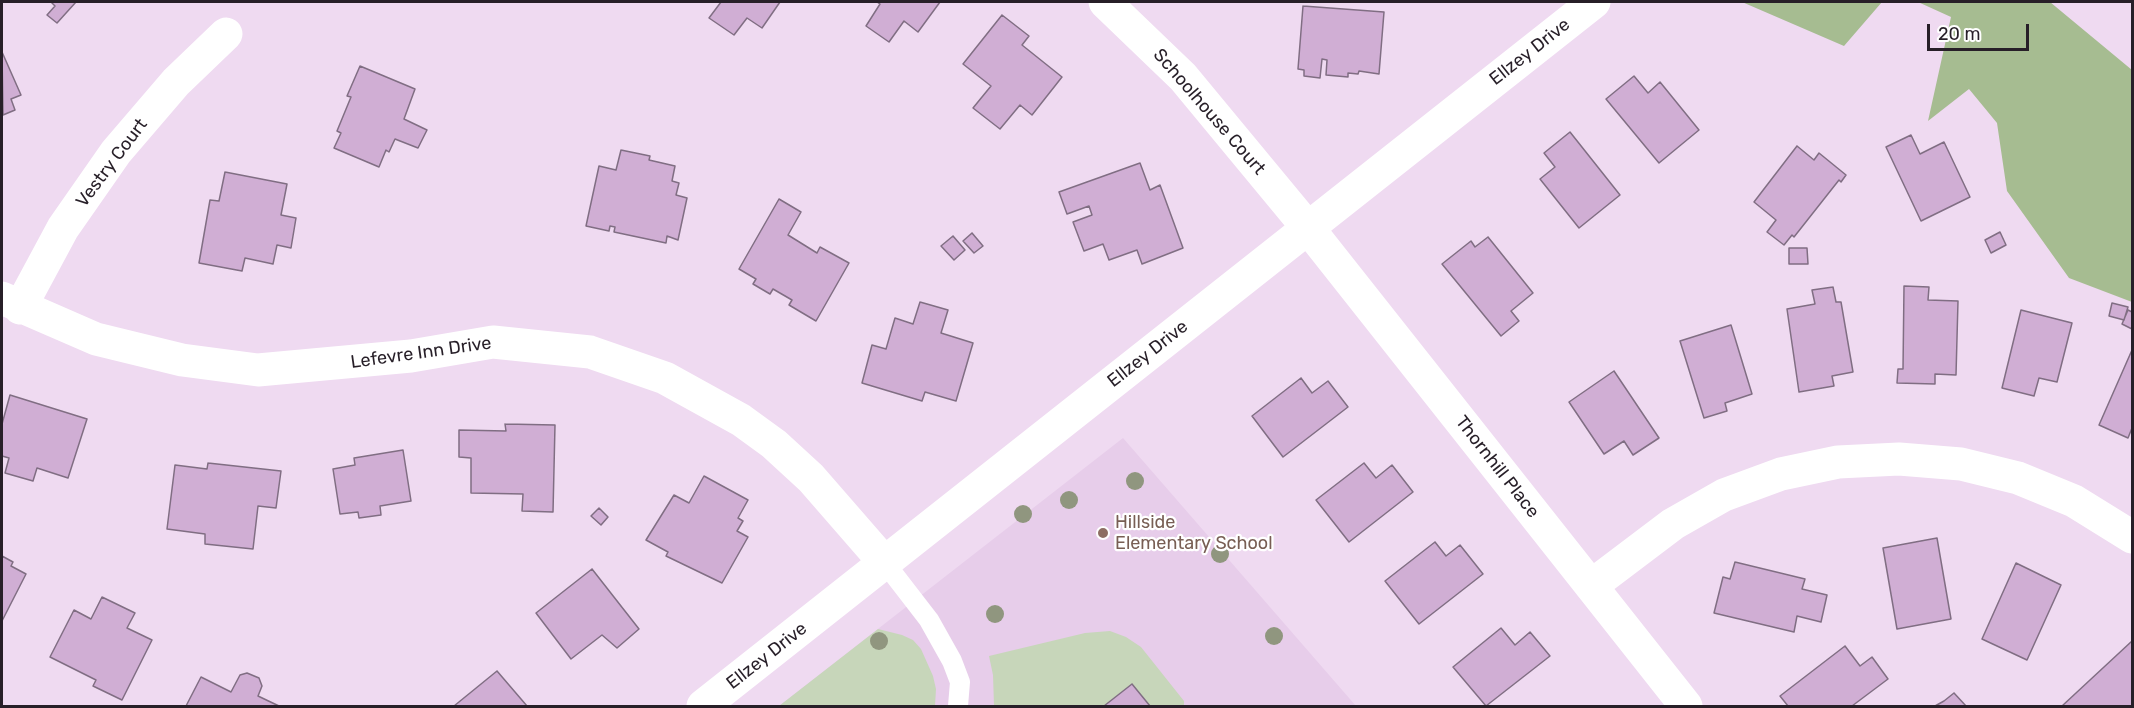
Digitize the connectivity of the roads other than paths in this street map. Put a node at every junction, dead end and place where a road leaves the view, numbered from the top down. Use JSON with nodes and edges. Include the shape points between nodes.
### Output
{"nodes":[{"id":1,"x":1106,"y":2,"type":"edge"},
{"id":2,"x":1594,"y":2,"type":"edge"},
{"id":3,"x":226,"y":34,"type":"dead end"},
{"id":4,"x":1308,"y":228,"type":"junction"},
{"id":5,"x":11,"y":303,"type":"edge"},
{"id":6,"x":2133,"y":537,"type":"edge"},
{"id":7,"x":885,"y":563,"type":"junction"},
{"id":8,"x":1591,"y":586,"type":"junction"},
{"id":9,"x":703,"y":706,"type":"edge"},
{"id":10,"x":958,"y":706,"type":"edge"},
{"id":11,"x":1686,"y":706,"type":"edge"}],
"edges":[{"from":1,"to":4,"type":"street","name":"Schoolhouse Court","via":[[1183,77]]},
{"from":2,"to":4,"type":"street","name":"Ellzey Drive"},
{"from":3,"to":5,"type":"street","name":"Vestry Court","via":[[176,82],[116,152]]},
{"from":4,"to":7,"type":"street","name":"Ellzey Drive"},
{"from":4,"to":8,"type":"street","name":"Thornhill Place"},
{"from":5,"to":7,"type":"street","name":"Lefevre Inn Drive","via":[[96,339],[182,360],[258,370],[332,365],[493,342],[590,352],[665,378],[741,420],[812,478]]},
{"from":6,"to":8,"type":"street","via":[[2074,501],[2018,478],[1961,464],[1899,459],[1839,462],[1781,474],[1724,495],[1673,524]]},
{"from":7,"to":9,"type":"street","name":"Ellzey Drive"},
{"from":7,"to":10,"type":"lane","via":[[929,620],[952,661],[960,682]]},
{"from":8,"to":11,"type":"street","name":"Thornhill Place"}]}
